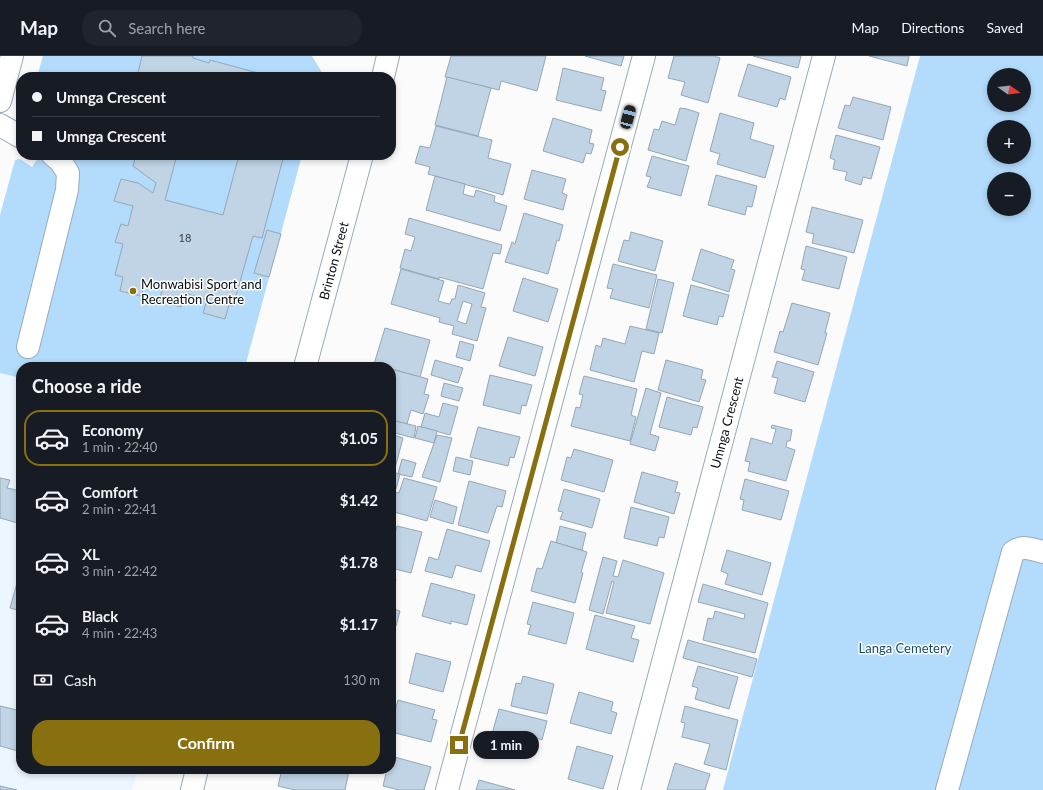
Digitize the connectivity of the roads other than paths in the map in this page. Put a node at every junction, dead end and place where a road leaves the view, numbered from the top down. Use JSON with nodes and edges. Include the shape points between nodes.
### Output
{"nodes":[{"id":1,"x":12,"y":56,"type":"edge"},
{"id":2,"x":388,"y":56,"type":"edge"},
{"id":3,"x":644,"y":56,"type":"edge"},
{"id":4,"x":824,"y":56,"type":"edge"},
{"id":5,"x":384,"y":72,"type":"edge"},
{"id":6,"x":0,"y":101,"type":"edge"},
{"id":7,"x":0,"y":126,"type":"edge"},
{"id":8,"x":16,"y":134,"type":"edge"},
{"id":9,"x":58,"y":160,"type":"edge"},
{"id":10,"x":361,"y":160,"type":"edge"},
{"id":11,"x":28,"y":347,"type":"dead end"},
{"id":12,"x":306,"y":362,"type":"edge"},
{"id":13,"x":1043,"y":552,"type":"edge"},
{"id":14,"x":196,"y":774,"type":"edge"},
{"id":15,"x":192,"y":790,"type":"edge"},
{"id":16,"x":447,"y":790,"type":"edge"},
{"id":17,"x":629,"y":790,"type":"edge"},
{"id":18,"x":947,"y":790,"type":"edge"}],
"edges":[{"from":1,"to":6,"type":"street"},
{"from":2,"to":5,"type":"street"},
{"from":3,"to":16,"type":"street"},
{"from":4,"to":17,"type":"street","name":"Umnga Crescent"},
{"from":7,"to":8,"type":"street"},
{"from":9,"to":11,"type":"street","via":[[68,173],[68,190]]},
{"from":10,"to":12,"type":"street","name":"Brinton Street"},
{"from":13,"to":18,"type":"street","via":[[1018,548],[1013,552]]},
{"from":14,"to":15,"type":"street"}]}
